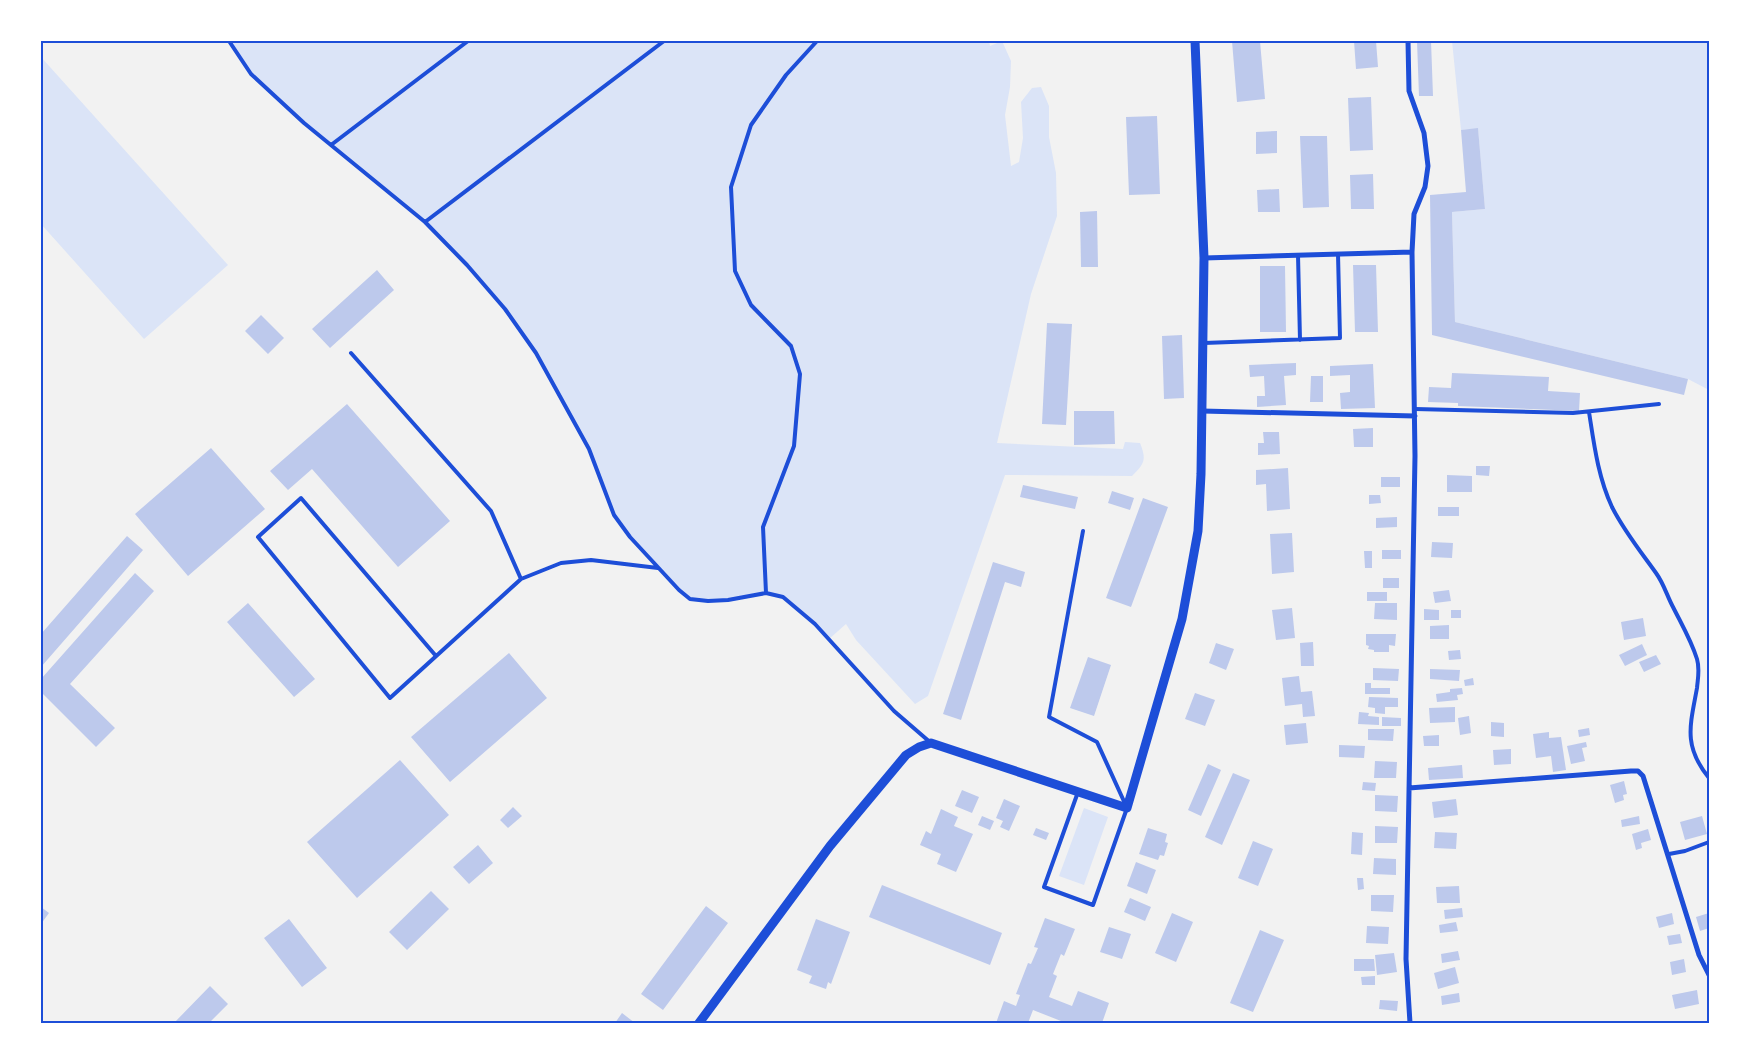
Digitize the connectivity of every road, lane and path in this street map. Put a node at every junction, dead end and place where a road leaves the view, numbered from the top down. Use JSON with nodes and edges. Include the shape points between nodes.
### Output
{"nodes":[{"id":1,"x":468,"y":41,"type":"edge"},
{"id":2,"x":664,"y":41,"type":"edge"},
{"id":3,"x":817,"y":41,"type":"edge"},
{"id":4,"x":1195,"y":41,"type":"edge"},
{"id":5,"x":1408,"y":41,"type":"edge"},
{"id":6,"x":231,"y":42,"type":"edge"},
{"id":7,"x":331,"y":145,"type":"junction"},
{"id":8,"x":425,"y":222,"type":"junction"},
{"id":9,"x":1412,"y":252,"type":"junction"},
{"id":10,"x":1338,"y":254,"type":"junction"},
{"id":11,"x":1298,"y":255,"type":"junction"},
{"id":12,"x":1204,"y":258,"type":"junction"},
{"id":13,"x":1300,"y":340,"type":"junction"},
{"id":14,"x":1203,"y":343,"type":"junction"},
{"id":15,"x":351,"y":353,"type":"dead end"},
{"id":16,"x":1659,"y":404,"type":"dead end"},
{"id":17,"x":1415,"y":409,"type":"junction"},
{"id":18,"x":1202,"y":411,"type":"junction"},
{"id":19,"x":1589,"y":412,"type":"junction"},
{"id":20,"x":1415,"y":416,"type":"junction"},
{"id":21,"x":1083,"y":532,"type":"dead end"},
{"id":22,"x":658,"y":568,"type":"junction"},
{"id":23,"x":521,"y":579,"type":"junction"},
{"id":24,"x":766,"y":593,"type":"junction"},
{"id":25,"x":436,"y":656,"type":"junction"},
{"id":26,"x":932,"y":743,"type":"junction"},
{"id":27,"x":1709,"y":778,"type":"edge"},
{"id":28,"x":1409,"y":788,"type":"junction"},
{"id":29,"x":1078,"y":792,"type":"junction"},
{"id":30,"x":1127,"y":808,"type":"junction"},
{"id":31,"x":1709,"y":842,"type":"edge"},
{"id":32,"x":1669,"y":854,"type":"junction"},
{"id":33,"x":1709,"y":975,"type":"edge"},
{"id":34,"x":699,"y":1023,"type":"edge"},
{"id":35,"x":1410,"y":1023,"type":"edge"}],
"edges":[{"from":1,"to":7,"type":"lane"},
{"from":2,"to":8,"type":"lane"},
{"from":3,"to":24,"type":"lane","via":[[786,75],[750,125],[731,187],[735,271],[751,305],[792,346],[800,374],[794,446],[763,527]]},
{"from":4,"to":12,"type":"street"},
{"from":5,"to":9,"type":"street","via":[[1409,91],[1424,134],[1428,166],[1425,187],[1414,214]]},
{"from":6,"to":7,"type":"lane","via":[[251,74]]},
{"from":7,"to":8,"type":"lane"},
{"from":8,"to":22,"type":"lane","via":[[505,309],[536,353],[589,449],[614,515]]},
{"from":9,"to":10,"type":"street"},
{"from":9,"to":17,"type":"street"},
{"from":10,"to":11,"type":"street"},
{"from":10,"to":13,"type":"lane","via":[[1340,338]]},
{"from":11,"to":12,"type":"street"},
{"from":11,"to":13,"type":"lane"},
{"from":12,"to":14,"type":"street"},
{"from":13,"to":14,"type":"lane"},
{"from":14,"to":18,"type":"street"},
{"from":15,"to":23,"type":"lane","via":[[491,511]]},
{"from":16,"to":19,"type":"lane"},
{"from":17,"to":19,"type":"lane"},
{"from":17,"to":20,"type":"street"},
{"from":18,"to":20,"type":"street"},
{"from":18,"to":30,"type":"street","via":[[1198,531],[1182,619]]},
{"from":19,"to":27,"type":"lane","via":[[1598,469],[1613,507],[1665,587],[1688,633],[1700,669],[1690,730],[1691,746]]},
{"from":20,"to":28,"type":"street"},
{"from":21,"to":30,"type":"lane","via":[[1049,717],[1097,742]]},
{"from":22,"to":23,"type":"lane","via":[[591,560],[561,563]]},
{"from":22,"to":24,"type":"lane","via":[[690,599],[728,600]]},
{"from":23,"to":25,"type":"lane"},
{"from":24,"to":26,"type":"lane","via":[[783,597],[815,624],[894,711]]},
{"from":25,"to":25,"type":"lane","via":[[390,698],[258,536],[301,498]]},
{"from":26,"to":29,"type":"street"},
{"from":26,"to":34,"type":"street","via":[[919,746],[906,755],[836,839]]},
{"from":28,"to":32,"type":"street","via":[[1638,771],[1643,776]]},
{"from":28,"to":35,"type":"street","via":[[1406,959]]},
{"from":29,"to":30,"type":"street"},
{"from":29,"to":30,"type":"lane","via":[[1044,887],[1094,904]]},
{"from":31,"to":32,"type":"lane"},
{"from":32,"to":33,"type":"street","via":[[1699,955]]}]}
